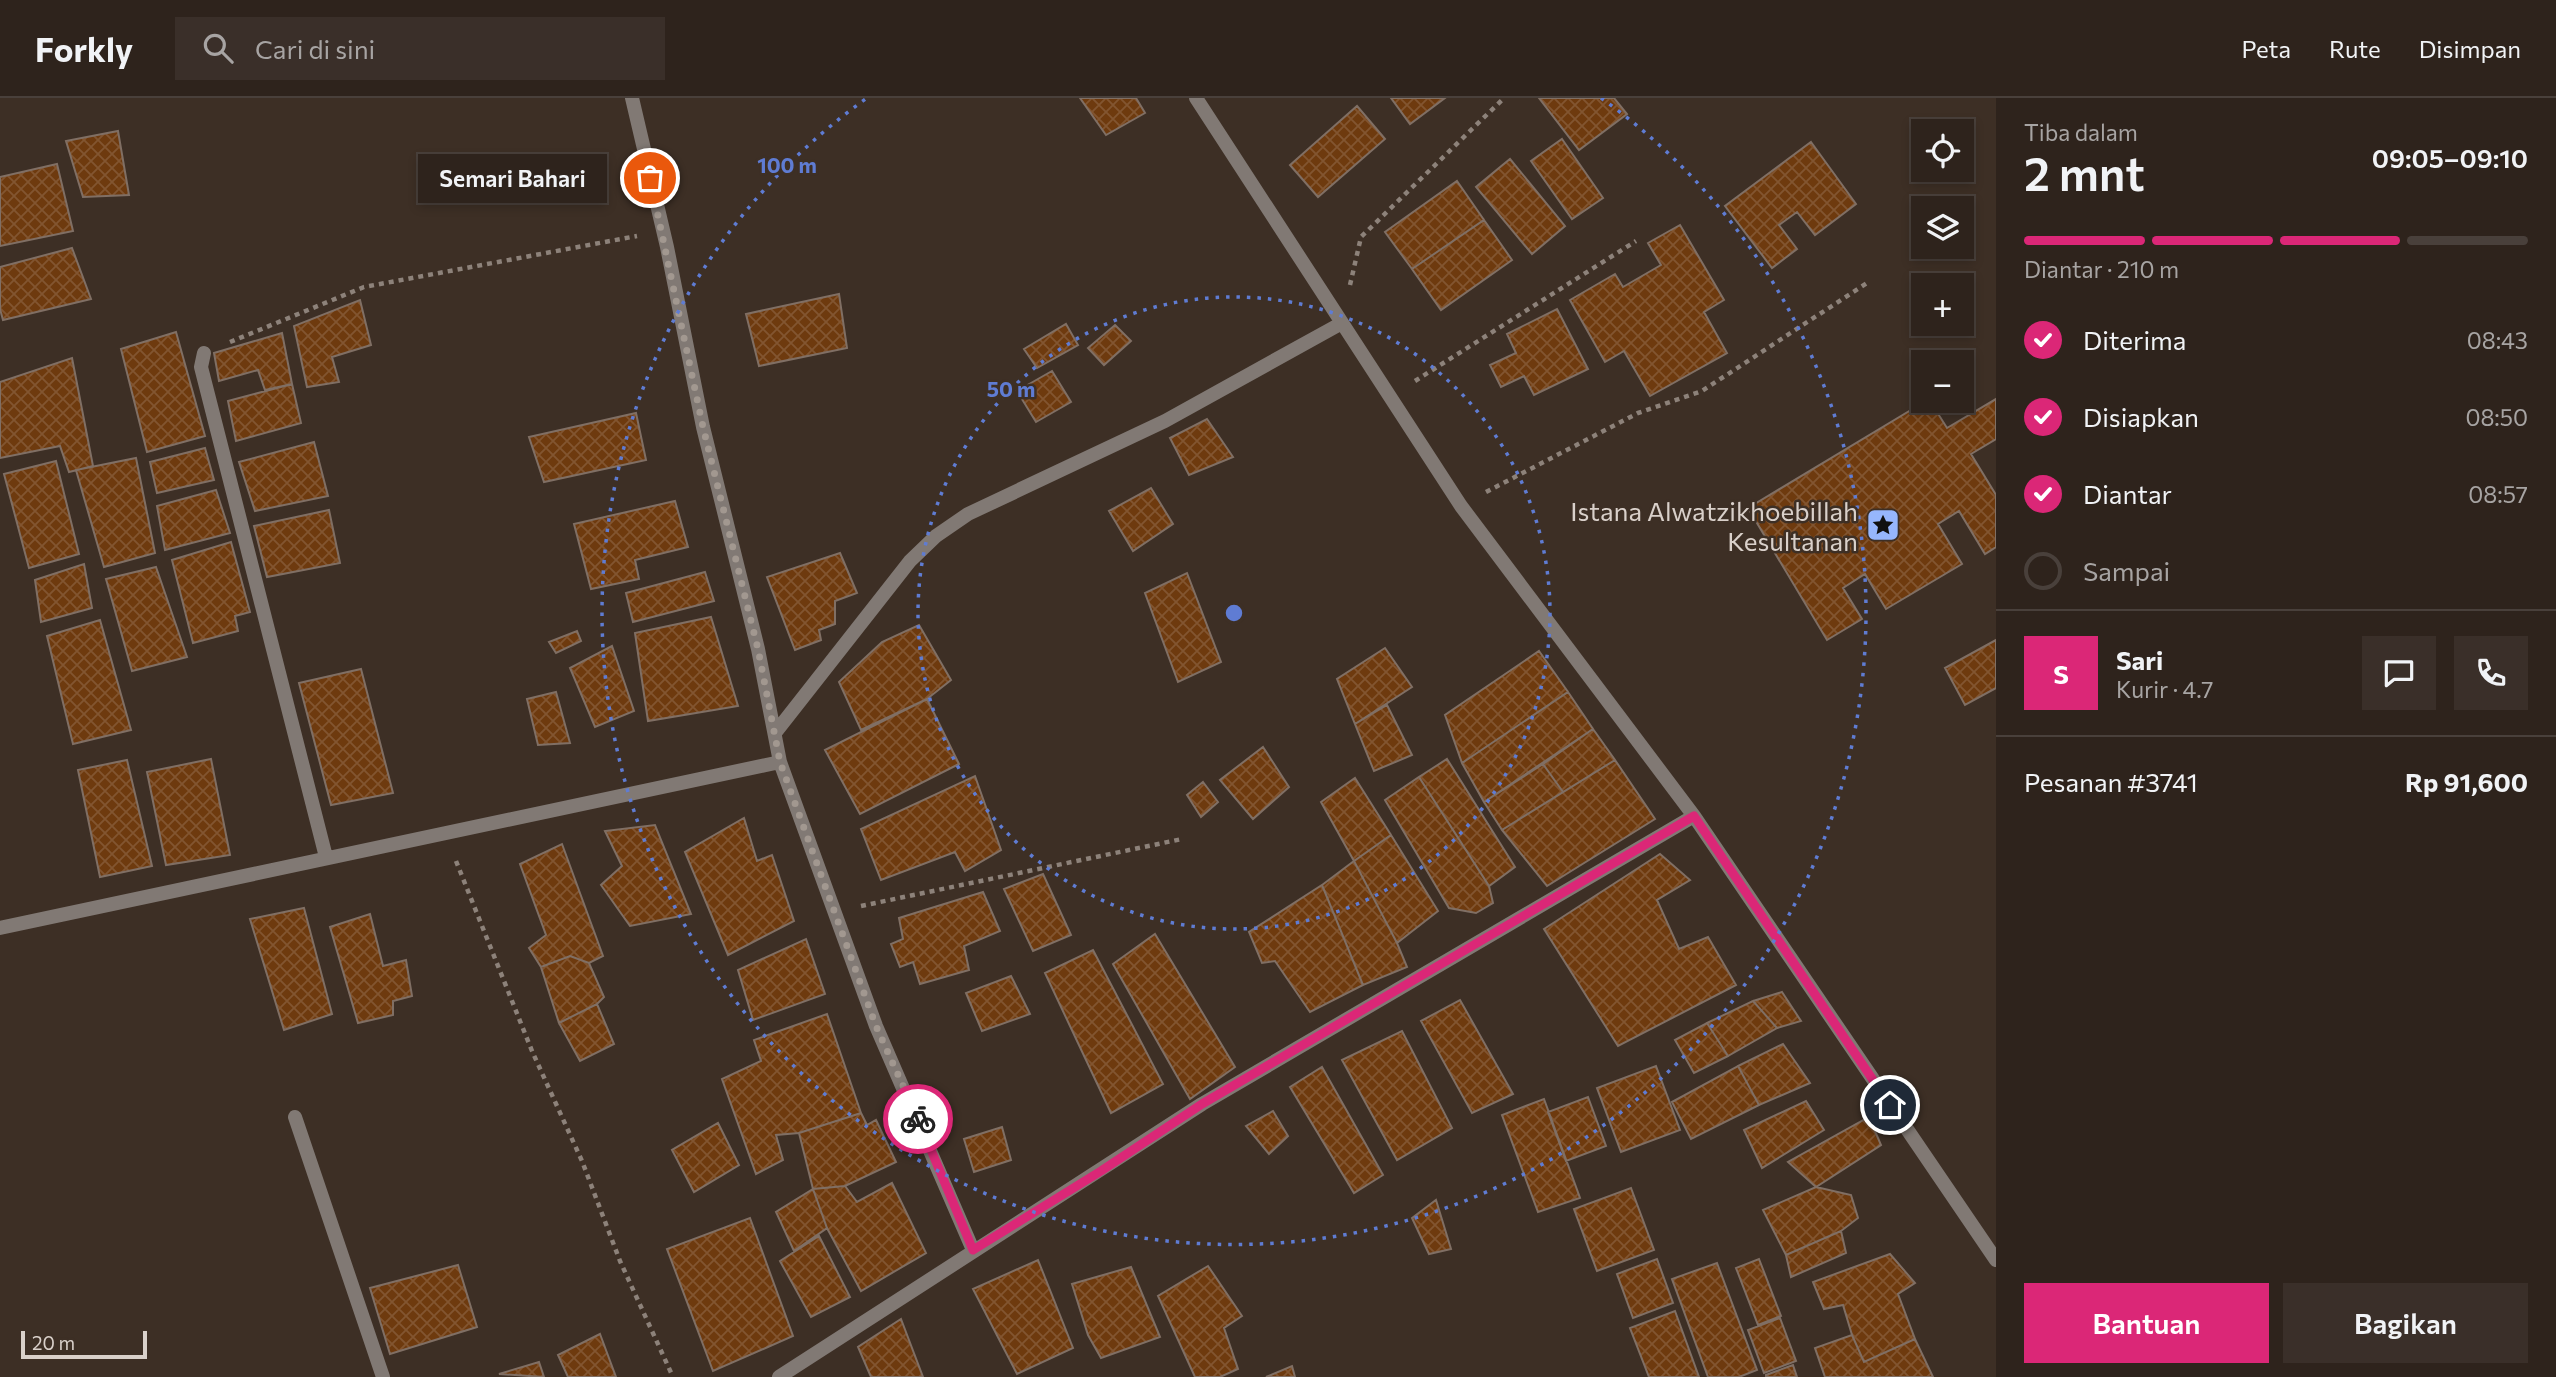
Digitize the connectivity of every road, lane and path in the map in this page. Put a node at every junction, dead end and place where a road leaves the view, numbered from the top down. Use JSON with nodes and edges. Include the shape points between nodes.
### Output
{"nodes":[{"id":1,"x":632,"y":98,"type":"edge"},
{"id":2,"x":1196,"y":98,"type":"edge"},
{"id":3,"x":1503,"y":98,"type":"edge"},
{"id":4,"x":663,"y":231,"type":"junction"},
{"id":5,"x":1636,"y":241,"type":"dead end"},
{"id":6,"x":1870,"y":281,"type":"dead end"},
{"id":7,"x":1342,"y":323,"type":"junction"},
{"id":8,"x":204,"y":353,"type":"joint"},
{"id":9,"x":1390,"y":398,"type":"junction"},
{"id":10,"x":1461,"y":506,"type":"junction"},
{"id":11,"x":775,"y":733,"type":"junction"},
{"id":12,"x":780,"y":762,"type":"junction"},
{"id":13,"x":1694,"y":816,"type":"junction"},
{"id":14,"x":444,"y":834,"type":"junction"},
{"id":15,"x":1182,"y":839,"type":"dead end"},
{"id":16,"x":326,"y":857,"type":"junction"},
{"id":17,"x":834,"y":912,"type":"junction"},
{"id":18,"x":0,"y":928,"type":"edge"},
{"id":19,"x":295,"y":1117,"type":"dead end"},
{"id":20,"x":973,"y":1250,"type":"junction"},
{"id":21,"x":1996,"y":1260,"type":"edge"},
{"id":22,"x":383,"y":1377,"type":"edge"},
{"id":23,"x":673,"y":1377,"type":"edge"},
{"id":24,"x":779,"y":1377,"type":"edge"}],
"edges":[{"from":1,"to":4,"type":"street"},
{"from":2,"to":7,"type":"street"},
{"from":3,"to":7,"type":"path","via":[[1361,237]]},
{"from":4,"to":8,"type":"path","via":[[364,287]]},
{"from":4,"to":11,"type":"street","via":[[703,427]]},
{"from":5,"to":9,"type":"path"},
{"from":6,"to":10,"type":"path","via":[[1702,391],[1638,413]]},
{"from":7,"to":9,"type":"street"},
{"from":7,"to":11,"type":"street","via":[[1165,421],[968,514],[936,536],[909,561]]},
{"from":8,"to":16,"type":"street","via":[[201,367]]},
{"from":9,"to":10,"type":"street"},
{"from":10,"to":13,"type":"street"},
{"from":11,"to":12,"type":"street"},
{"from":12,"to":14,"type":"street"},
{"from":12,"to":17,"type":"street"},
{"from":13,"to":20,"type":"street","via":[[1202,1104]]},
{"from":13,"to":21,"type":"street"},
{"from":14,"to":16,"type":"street"},
{"from":14,"to":23,"type":"path","via":[[620,1261]]},
{"from":15,"to":17,"type":"path"},
{"from":16,"to":18,"type":"street"},
{"from":17,"to":20,"type":"street","via":[[876,1026]]},
{"from":19,"to":22,"type":"street"},
{"from":20,"to":24,"type":"street"}]}
